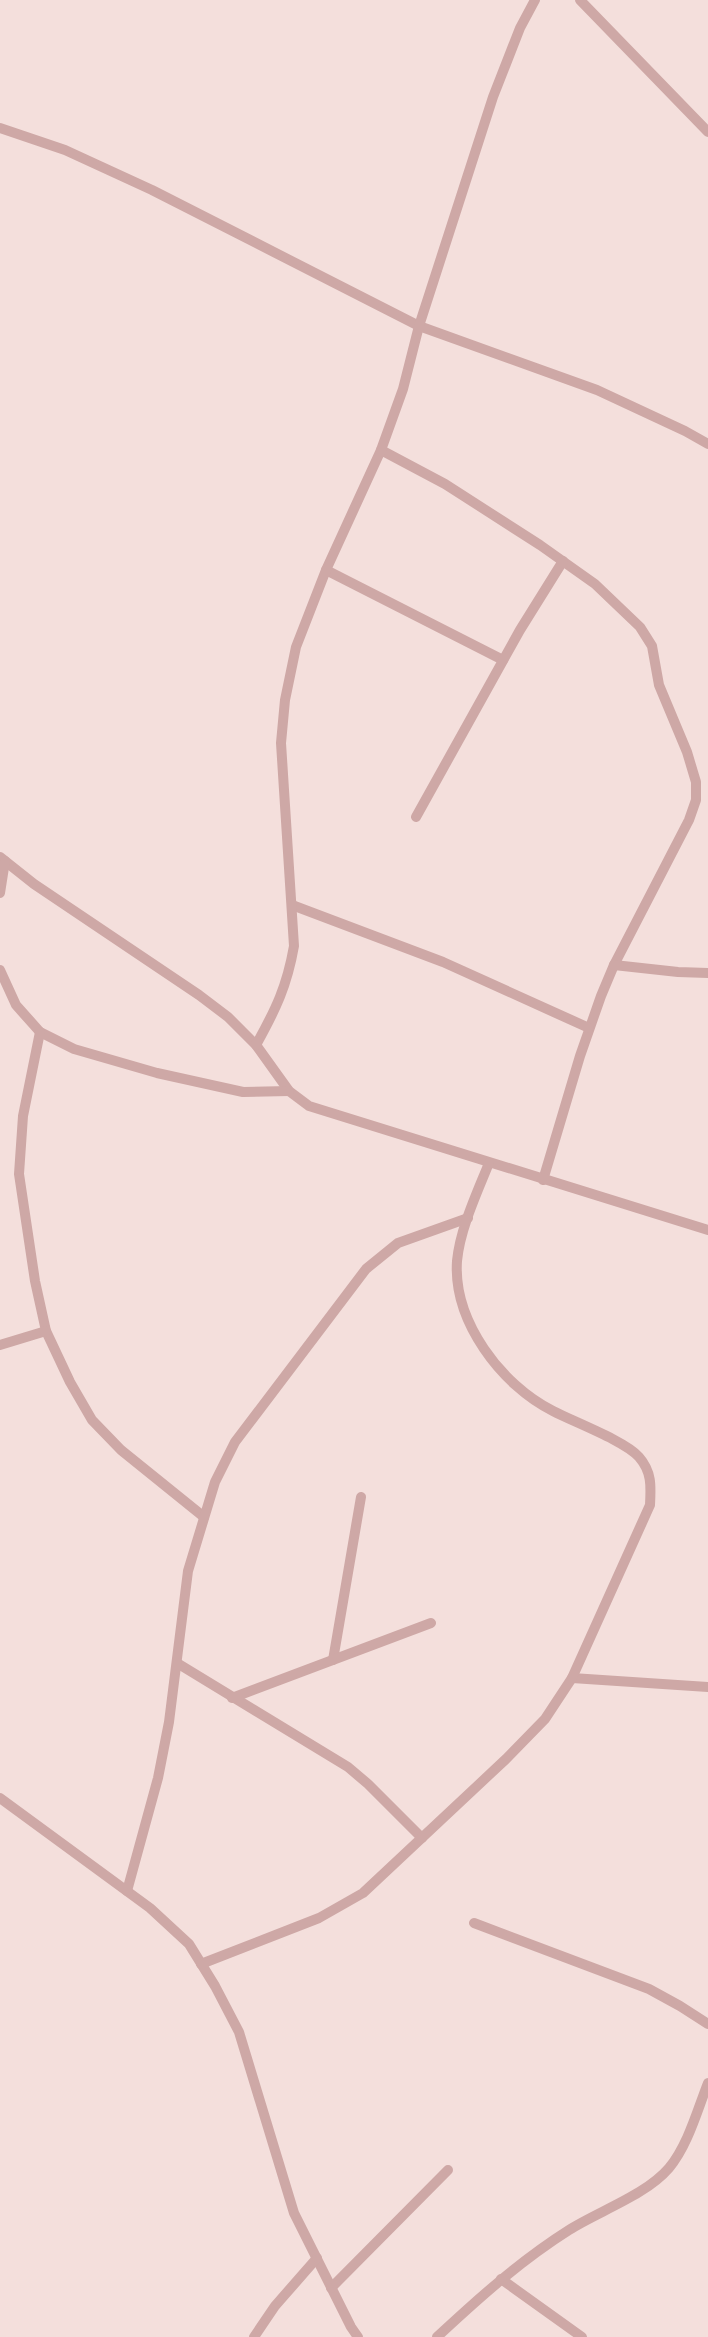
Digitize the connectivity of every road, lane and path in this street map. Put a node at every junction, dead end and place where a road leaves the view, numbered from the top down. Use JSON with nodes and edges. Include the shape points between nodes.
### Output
{"nodes":[{"id":1,"x":535,"y":0,"type":"edge"},
{"id":2,"x":580,"y":0,"type":"edge"},
{"id":3,"x":0,"y":128,"type":"edge"},
{"id":4,"x":708,"y":132,"type":"edge"},
{"id":5,"x":419,"y":326,"type":"junction"},
{"id":6,"x":708,"y":444,"type":"edge"},
{"id":7,"x":381,"y":450,"type":"junction"},
{"id":8,"x":563,"y":561,"type":"junction"},
{"id":9,"x":326,"y":570,"type":"junction"},
{"id":10,"x":503,"y":660,"type":"junction"},
{"id":11,"x":416,"y":817,"type":"dead end"},
{"id":12,"x":3,"y":859,"type":"edge"},
{"id":13,"x":0,"y":893,"type":"edge"},
{"id":14,"x":292,"y":905,"type":"junction"},
{"id":15,"x":614,"y":965,"type":"junction"},
{"id":16,"x":0,"y":970,"type":"edge"},
{"id":17,"x":708,"y":973,"type":"edge"},
{"id":18,"x":589,"y":1028,"type":"junction"},
{"id":19,"x":40,"y":1032,"type":"junction"},
{"id":20,"x":256,"y":1045,"type":"junction"},
{"id":21,"x":289,"y":1091,"type":"junction"},
{"id":22,"x":489,"y":1163,"type":"junction"},
{"id":23,"x":543,"y":1180,"type":"junction"},
{"id":24,"x":468,"y":1218,"type":"junction"},
{"id":25,"x":708,"y":1230,"type":"edge"},
{"id":26,"x":46,"y":1331,"type":"junction"},
{"id":27,"x":0,"y":1345,"type":"edge"},
{"id":28,"x":361,"y":1497,"type":"dead end"},
{"id":29,"x":204,"y":1517,"type":"junction"},
{"id":30,"x":431,"y":1623,"type":"dead end"},
{"id":31,"x":334,"y":1660,"type":"junction"},
{"id":32,"x":177,"y":1663,"type":"junction"},
{"id":33,"x":572,"y":1678,"type":"junction"},
{"id":34,"x":708,"y":1687,"type":"edge"},
{"id":35,"x":232,"y":1698,"type":"junction"},
{"id":36,"x":0,"y":1798,"type":"edge"},
{"id":37,"x":422,"y":1838,"type":"junction"},
{"id":38,"x":127,"y":1891,"type":"junction"},
{"id":39,"x":474,"y":1923,"type":"dead end"},
{"id":40,"x":201,"y":1964,"type":"junction"},
{"id":41,"x":708,"y":2024,"type":"edge"},
{"id":42,"x":708,"y":2083,"type":"edge"},
{"id":43,"x":448,"y":2170,"type":"dead end"},
{"id":44,"x":317,"y":2258,"type":"junction"},
{"id":45,"x":501,"y":2279,"type":"junction"},
{"id":46,"x":331,"y":2288,"type":"junction"},
{"id":47,"x":254,"y":2337,"type":"edge"},
{"id":48,"x":358,"y":2337,"type":"edge"},
{"id":49,"x":437,"y":2337,"type":"edge"},
{"id":50,"x":582,"y":2337,"type":"edge"}],
"edges":[{"from":1,"to":5,"type":"street","via":[[520,28],[493,98]]},
{"from":2,"to":4,"type":"street"},
{"from":3,"to":5,"type":"street","via":[[65,150],[152,190]]},
{"from":5,"to":6,"type":"street","via":[[598,390]]},
{"from":5,"to":7,"type":"street","via":[[403,389]]},
{"from":7,"to":8,"type":"street","via":[[445,484]]},
{"from":7,"to":9,"type":"street"},
{"from":8,"to":10,"type":"street"},
{"from":8,"to":15,"type":"street","via":[[595,584],[640,627],[652,646],[659,685],[687,752],[696,782],[696,800],[690,820]]},
{"from":9,"to":10,"type":"street"},
{"from":9,"to":14,"type":"street","via":[[296,646],[285,700],[281,743]]},
{"from":10,"to":11,"type":"street"},
{"from":12,"to":13,"type":"street"},
{"from":12,"to":20,"type":"street","via":[[114,939],[199,995],[228,1017]]},
{"from":14,"to":18,"type":"street","via":[[443,962]]},
{"from":14,"to":20,"type":"street","via":[[294,946],[289,976],[275,1010]]},
{"from":15,"to":17,"type":"street"},
{"from":15,"to":18,"type":"street"},
{"from":16,"to":19,"type":"street","via":[[16,1005]]},
{"from":18,"to":23,"type":"street"},
{"from":19,"to":21,"type":"street","via":[[74,1048],[157,1073],[243,1092]]},
{"from":19,"to":26,"type":"street","via":[[23,1116],[18,1174],[35,1281]]},
{"from":20,"to":21,"type":"street"},
{"from":21,"to":22,"type":"street","via":[[309,1106]]},
{"from":22,"to":23,"type":"street"},
{"from":22,"to":24,"type":"street"},
{"from":23,"to":25,"type":"street"},
{"from":24,"to":29,"type":"street","via":[[398,1243],[366,1269],[235,1442],[215,1482]]},
{"from":24,"to":33,"type":"street","via":[[457,1260],[460,1300],[477,1338],[503,1371],[528,1396],[614,1441],[638,1457],[652,1481],[650,1505]]},
{"from":26,"to":27,"type":"street"},
{"from":26,"to":29,"type":"street","via":[[70,1382],[92,1420],[121,1450]]},
{"from":28,"to":31,"type":"street"},
{"from":29,"to":32,"type":"street","via":[[188,1571]]},
{"from":30,"to":31,"type":"street"},
{"from":31,"to":35,"type":"street"},
{"from":32,"to":35,"type":"street"},
{"from":32,"to":38,"type":"street","via":[[158,1778]]},
{"from":33,"to":34,"type":"street"},
{"from":33,"to":37,"type":"street","via":[[546,1719]]},
{"from":35,"to":37,"type":"street","via":[[348,1767]]},
{"from":36,"to":38,"type":"street"},
{"from":37,"to":40,"type":"street","via":[[363,1893],[319,1918]]},
{"from":38,"to":40,"type":"street","via":[[150,1908],[189,1944]]},
{"from":39,"to":41,"type":"street","via":[[649,1989]]},
{"from":40,"to":44,"type":"street","via":[[239,2032],[294,2213]]},
{"from":42,"to":45,"type":"street","via":[[680,2152],[668,2169],[646,2186],[570,2229]]},
{"from":43,"to":46,"type":"street"},
{"from":44,"to":46,"type":"street"},
{"from":44,"to":47,"type":"street","via":[[275,2306]]},
{"from":45,"to":49,"type":"street"},
{"from":45,"to":50,"type":"street"},
{"from":46,"to":48,"type":"street"}]}
